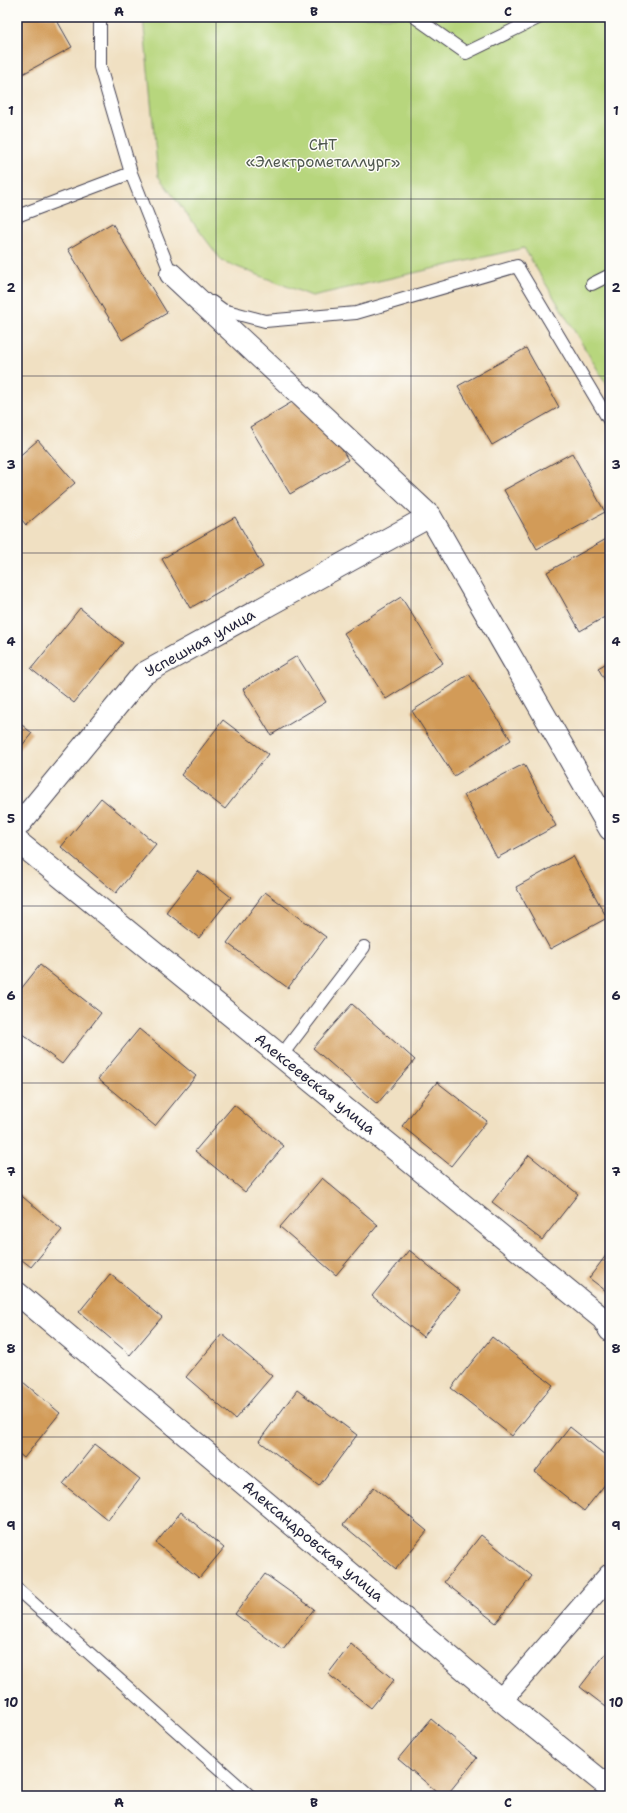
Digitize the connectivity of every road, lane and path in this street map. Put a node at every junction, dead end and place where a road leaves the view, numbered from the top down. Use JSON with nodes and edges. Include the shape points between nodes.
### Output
{"nodes":[{"id":1,"x":100,"y":17,"type":"edge"},
{"id":2,"x":415,"y":17,"type":"edge"},
{"id":3,"x":540,"y":17,"type":"edge"},
{"id":4,"x":131,"y":173,"type":"junction"},
{"id":5,"x":17,"y":216,"type":"edge"},
{"id":6,"x":171,"y":274,"type":"junction"},
{"id":7,"x":610,"y":276,"type":"edge"},
{"id":8,"x":592,"y":284,"type":"dead end"},
{"id":9,"x":610,"y":422,"type":"edge"},
{"id":10,"x":430,"y":516,"type":"junction"},
{"id":11,"x":17,"y":827,"type":"edge"},
{"id":12,"x":610,"y":830,"type":"edge"},
{"id":13,"x":17,"y":841,"type":"edge"},
{"id":14,"x":364,"y":947,"type":"dead end"},
{"id":15,"x":281,"y":1056,"type":"junction"},
{"id":16,"x":17,"y":1293,"type":"edge"},
{"id":17,"x":610,"y":1330,"type":"edge"},
{"id":18,"x":610,"y":1575,"type":"edge"},
{"id":19,"x":17,"y":1589,"type":"edge"},
{"id":20,"x":502,"y":1700,"type":"junction"},
{"id":21,"x":610,"y":1788,"type":"edge"},
{"id":22,"x":250,"y":1796,"type":"edge"}],
"edges":[{"from":1,"to":4,"type":"lane","via":[[100,68]]},
{"from":2,"to":3,"type":"lane","via":[[466,53]]},
{"from":4,"to":5,"type":"lane"},
{"from":4,"to":6,"type":"lane"},
{"from":6,"to":9,"type":"lane","via":[[223,310],[265,321],[356,313],[517,266]]},
{"from":6,"to":10,"type":"street"},
{"from":7,"to":8,"type":"lane"},
{"from":10,"to":11,"type":"street","name":"Успешная улица","via":[[143,674]]},
{"from":10,"to":12,"type":"street"},
{"from":13,"to":15,"type":"street","name":"Алексеевская улица"},
{"from":14,"to":15,"type":"lane"},
{"from":15,"to":17,"type":"street","name":"Алексеевская улица","via":[[603,1319]]},
{"from":16,"to":20,"type":"street","name":"Александровская улица"},
{"from":18,"to":20,"type":"street"},
{"from":19,"to":22,"type":"lane"},
{"from":20,"to":21,"type":"street","name":"Александровская улица"}]}
